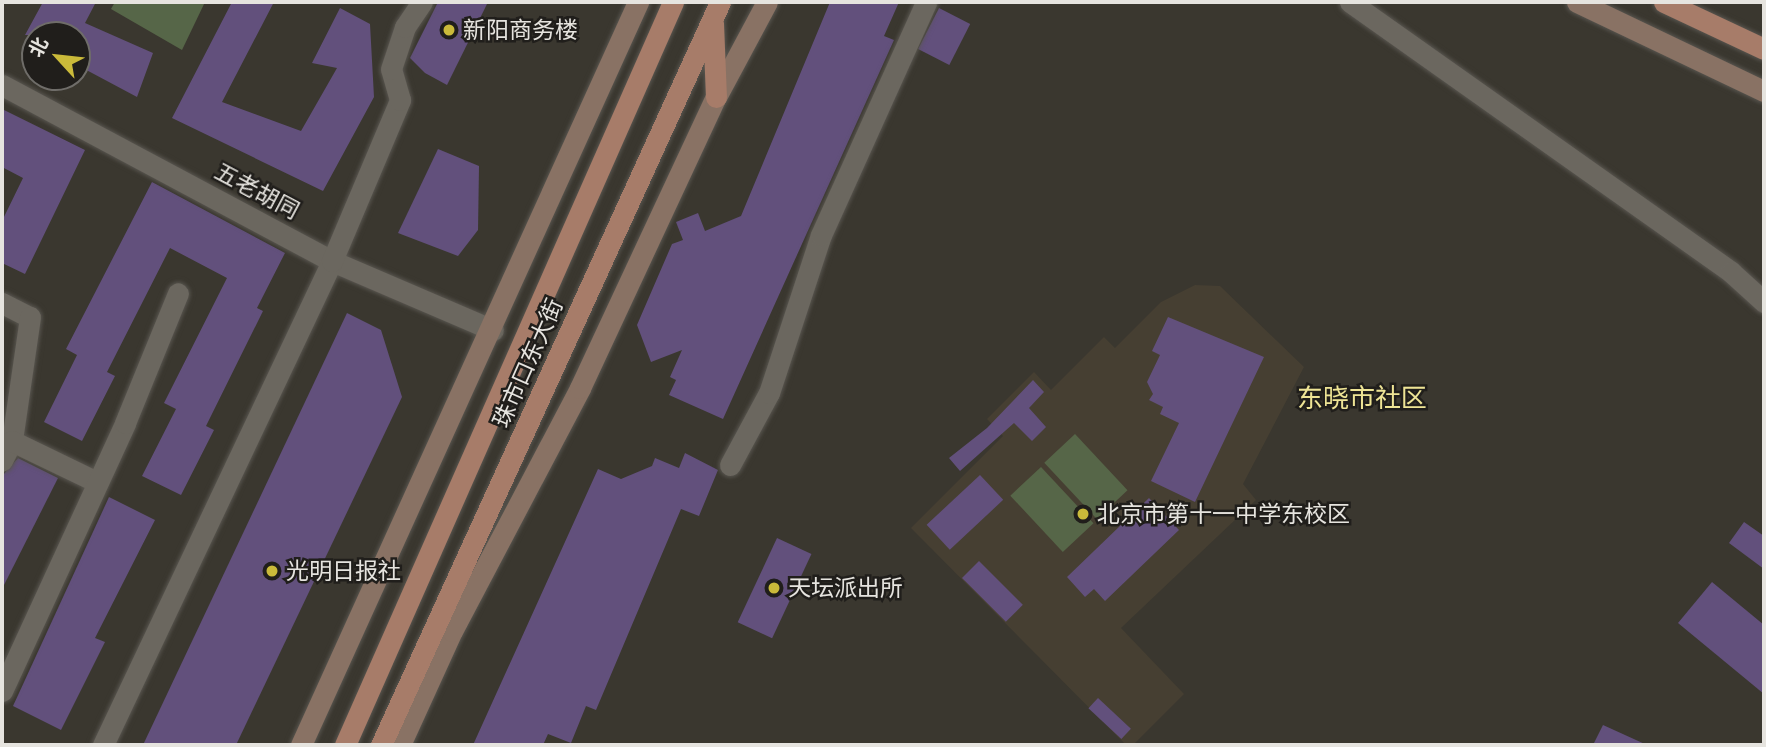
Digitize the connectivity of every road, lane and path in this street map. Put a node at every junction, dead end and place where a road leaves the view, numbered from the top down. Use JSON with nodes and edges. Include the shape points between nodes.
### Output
{"nodes":[{"id":1,"x":422,"y":2,"type":"edge"},
{"id":2,"x":638,"y":2,"type":"edge"},
{"id":3,"x":673,"y":2,"type":"edge"},
{"id":4,"x":767,"y":2,"type":"edge"},
{"id":5,"x":926,"y":2,"type":"edge"},
{"id":6,"x":1350,"y":2,"type":"edge"},
{"id":7,"x":1577,"y":2,"type":"edge"},
{"id":8,"x":1664,"y":2,"type":"edge"},
{"id":9,"x":716,"y":10,"type":"edge"},
{"id":10,"x":1764,"y":49,"type":"edge"},
{"id":11,"x":2,"y":85,"type":"edge"},
{"id":12,"x":1764,"y":91,"type":"edge"},
{"id":13,"x":716,"y":97,"type":"junction"},
{"id":14,"x":332,"y":261,"type":"junction"},
{"id":15,"x":178,"y":293,"type":"dead end"},
{"id":16,"x":1764,"y":302,"type":"edge"},
{"id":17,"x":2,"y":303,"type":"edge"},
{"id":18,"x":493,"y":330,"type":"junction"},
{"id":19,"x":12,"y":441,"type":"junction"},
{"id":20,"x":2,"y":461,"type":"edge"},
{"id":21,"x":730,"y":465,"type":"dead end"},
{"id":22,"x":97,"y":482,"type":"junction"},
{"id":23,"x":2,"y":691,"type":"edge"},
{"id":24,"x":103,"y":745,"type":"edge"},
{"id":25,"x":301,"y":745,"type":"edge"},
{"id":26,"x":345,"y":745,"type":"edge"},
{"id":27,"x":381,"y":745,"type":"edge"},
{"id":28,"x":400,"y":745,"type":"edge"}],
"edges":[{"from":1,"to":14,"type":"street","via":[[405,27],[391,69],[400,100]]},
{"from":2,"to":18,"type":"street","name":"珠市口东大街"},
{"from":3,"to":26,"type":"main road","name":"珠市口东大街"},
{"from":4,"to":13,"type":"street"},
{"from":5,"to":21,"type":"street","via":[[821,235],[769,393]]},
{"from":6,"to":16,"type":"street","via":[[1731,272]]},
{"from":7,"to":12,"type":"street"},
{"from":8,"to":10,"type":"main road"},
{"from":9,"to":13,"type":"main road"},
{"from":9,"to":27,"type":"main road","name":"珠市口东大街"},
{"from":11,"to":14,"type":"street","name":"五老胡同"},
{"from":13,"to":28,"type":"street","via":[[580,388],[452,631]]},
{"from":14,"to":18,"type":"street","name":"五老胡同"},
{"from":14,"to":24,"type":"street"},
{"from":15,"to":22,"type":"street"},
{"from":17,"to":19,"type":"street","via":[[30,317]]},
{"from":18,"to":25,"type":"street","name":"珠市口东大街"},
{"from":19,"to":20,"type":"street"},
{"from":19,"to":22,"type":"street"},
{"from":22,"to":23,"type":"street"}]}
